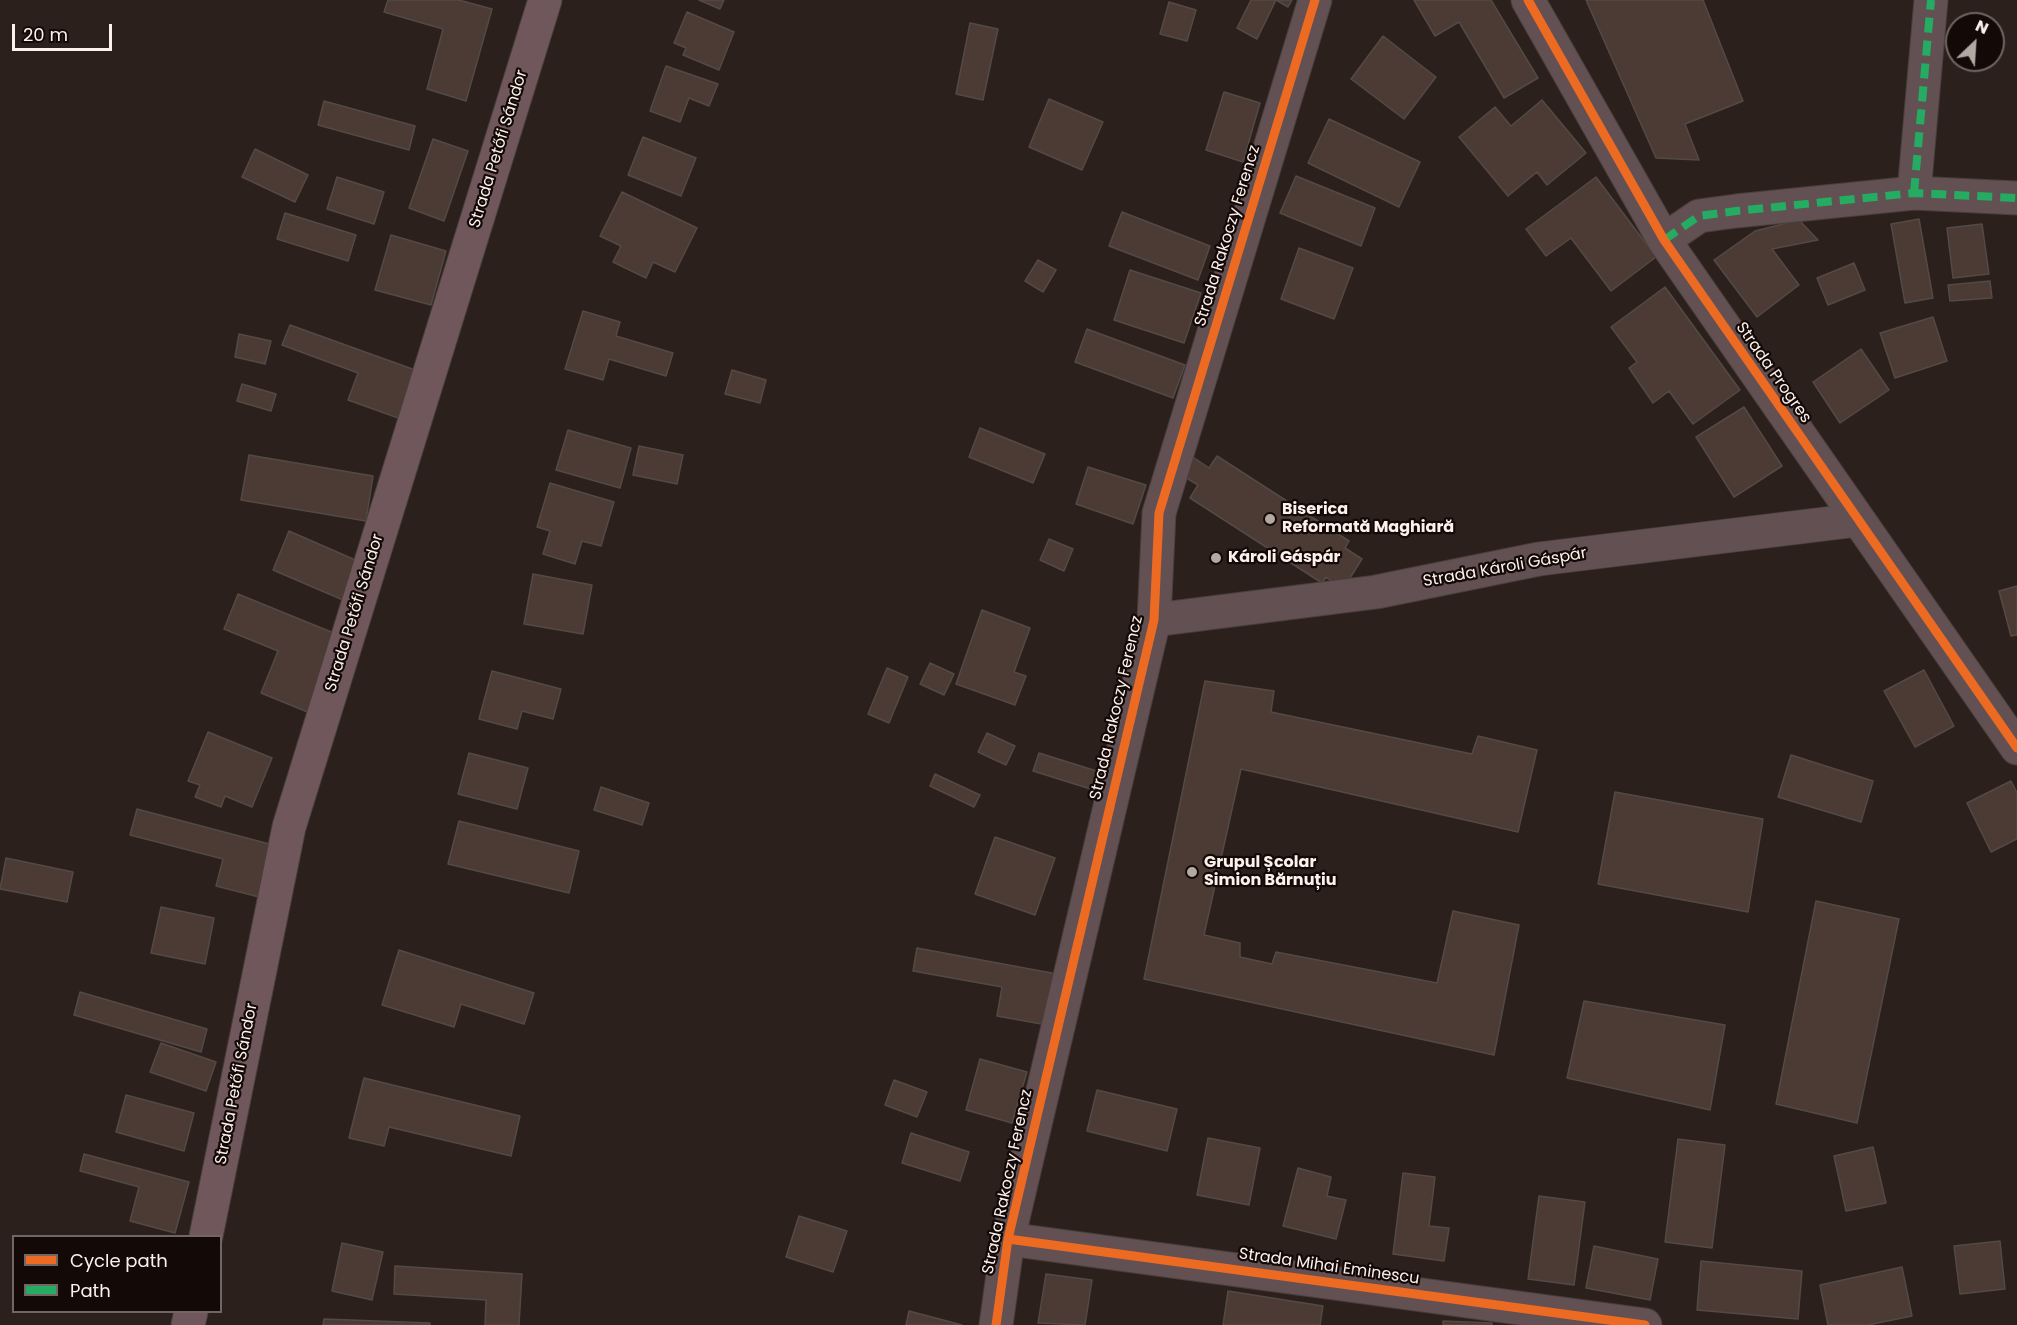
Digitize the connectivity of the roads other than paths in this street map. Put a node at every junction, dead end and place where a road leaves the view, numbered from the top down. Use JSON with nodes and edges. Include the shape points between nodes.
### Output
{"nodes":[{"id":1,"x":545,"y":0,"type":"edge"},
{"id":2,"x":1315,"y":0,"type":"edge"},
{"id":3,"x":1528,"y":0,"type":"edge"},
{"id":4,"x":1931,"y":0,"type":"edge"},
{"id":5,"x":1914,"y":193,"type":"junction"},
{"id":6,"x":2017,"y":198,"type":"edge"},
{"id":7,"x":1664,"y":240,"type":"junction"},
{"id":8,"x":1857,"y":520,"type":"junction"},
{"id":9,"x":1154,"y":620,"type":"junction"},
{"id":10,"x":2017,"y":748,"type":"edge"},
{"id":11,"x":206,"y":1235,"type":"edge"},
{"id":12,"x":1008,"y":1239,"type":"junction"},
{"id":13,"x":996,"y":1325,"type":"edge"},
{"id":14,"x":1645,"y":1325,"type":"edge"}],
"edges":[{"from":1,"to":11,"type":"main road","name":"Strada Petőfi Sándor","via":[[289,826]]},
{"from":2,"to":9,"type":"street","name":"Strada Rakoczy Ferencz","via":[[1159,513]]},
{"from":3,"to":7,"type":"street","name":"Strada Progres"},
{"from":4,"to":5,"type":"street"},
{"from":5,"to":6,"type":"street"},
{"from":5,"to":7,"type":"street","via":[[1699,216]]},
{"from":7,"to":8,"type":"street","name":"Strada Progres"},
{"from":8,"to":9,"type":"street","name":"Strada Károli Gáspár","via":[[1539,559],[1376,592]]},
{"from":8,"to":10,"type":"street","name":"Strada Progres"},
{"from":9,"to":12,"type":"street","name":"Strada Rakoczy Ferencz"},
{"from":12,"to":13,"type":"street","name":"Strada Rakoczy Ferencz"},
{"from":12,"to":14,"type":"street","name":"Strada Mihai Eminescu"}]}
